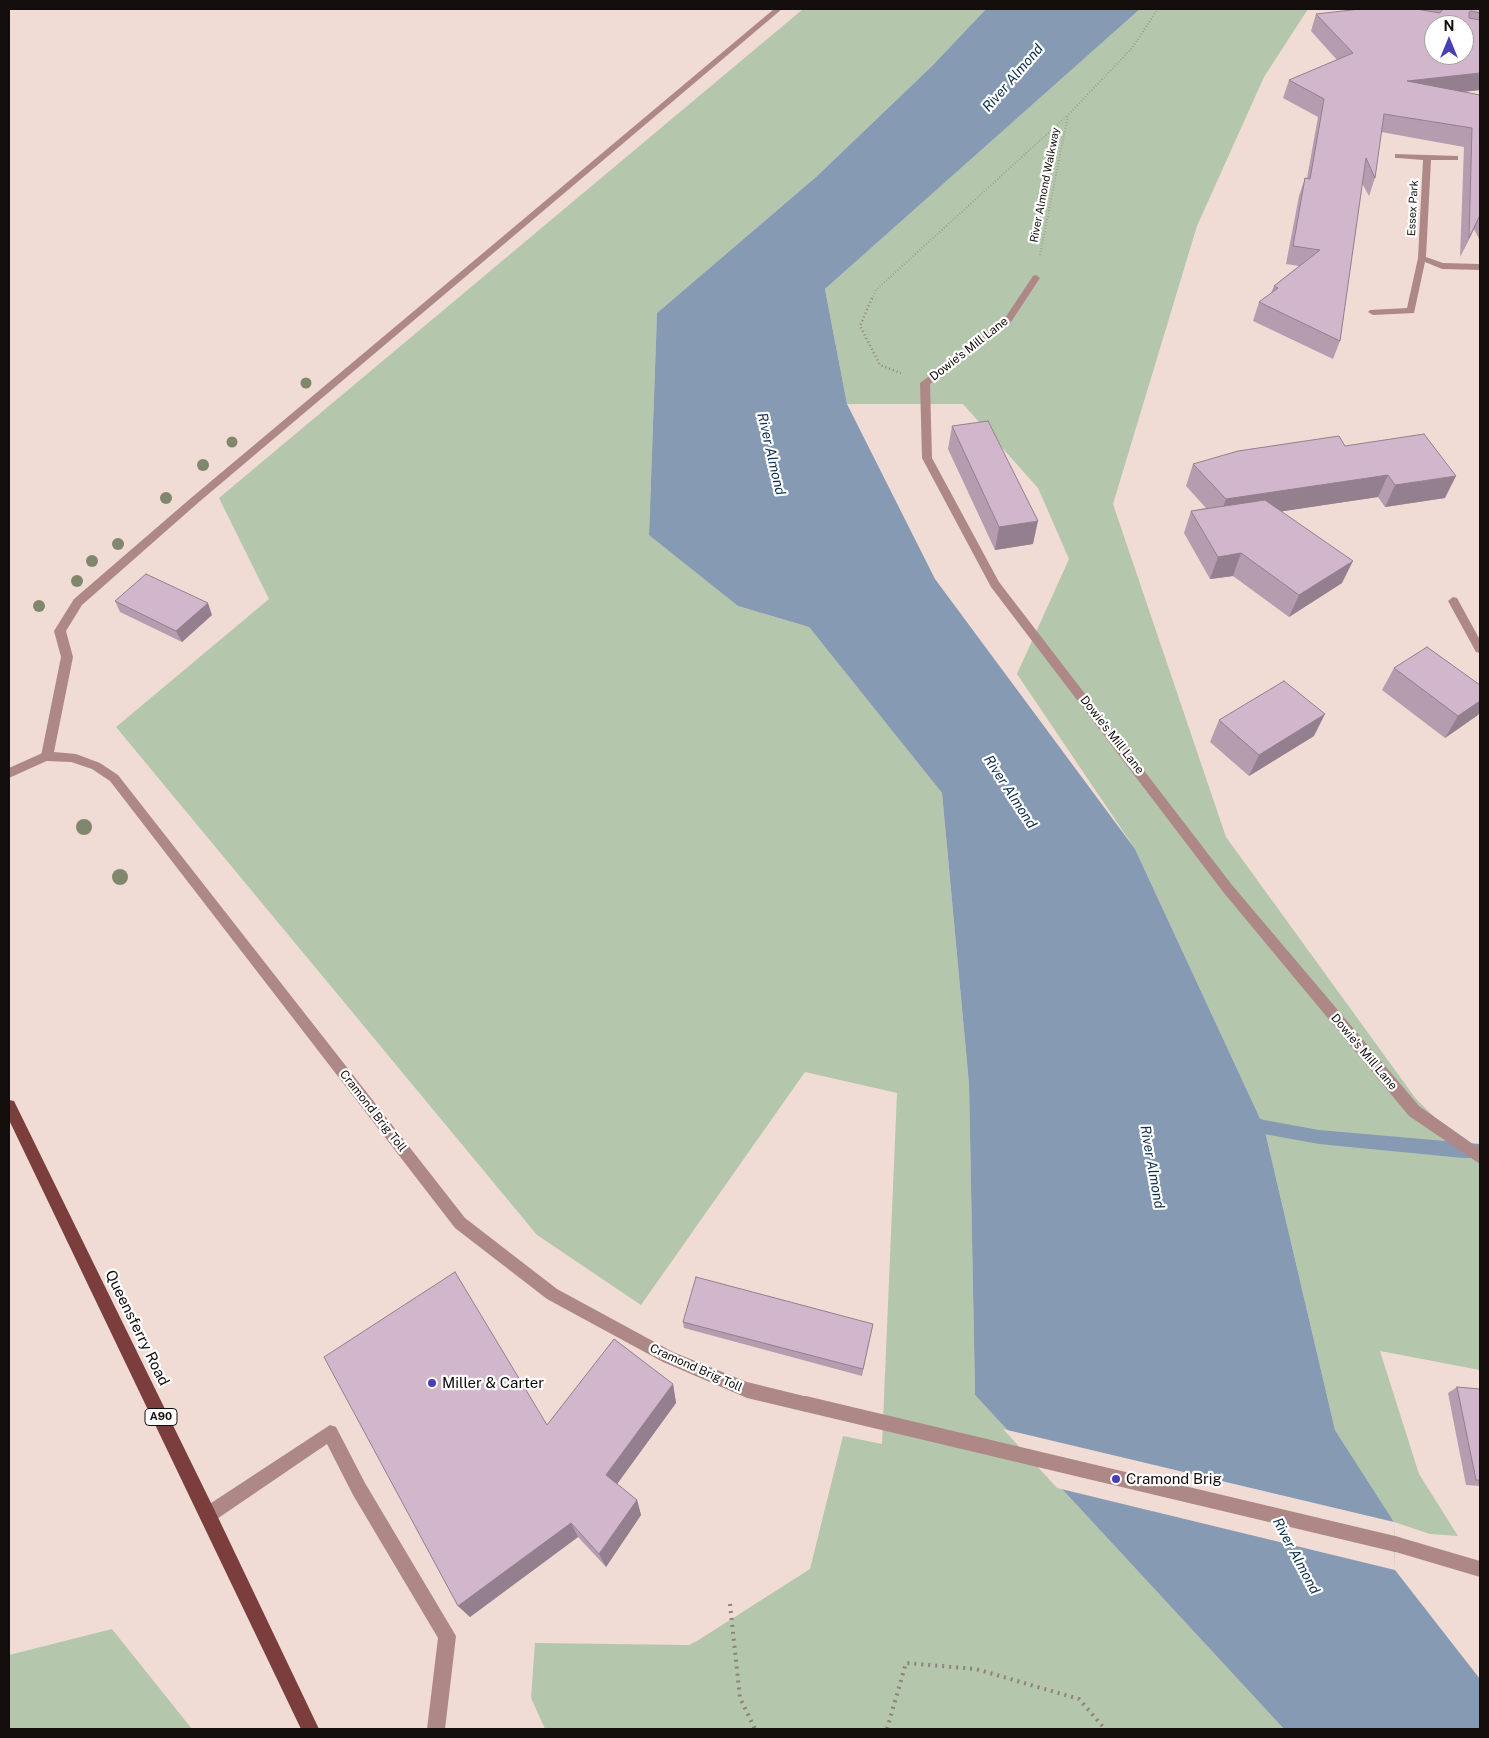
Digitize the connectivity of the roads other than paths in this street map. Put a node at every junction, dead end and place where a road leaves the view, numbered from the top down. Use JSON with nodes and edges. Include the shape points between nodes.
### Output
{"nodes":[{"id":1,"x":778,"y":9,"type":"edge"},
{"id":2,"x":1398,"y":156,"type":"dead end"},
{"id":3,"x":1427,"y":158,"type":"junction"},
{"id":4,"x":1455,"y":158,"type":"dead end"},
{"id":5,"x":1422,"y":258,"type":"junction"},
{"id":6,"x":1480,"y":267,"type":"edge"},
{"id":7,"x":1036,"y":278,"type":"road end"},
{"id":8,"x":1372,"y":312,"type":"dead end"},
{"id":9,"x":1454,"y":601,"type":"dead end"},
{"id":10,"x":1480,"y":649,"type":"edge"},
{"id":11,"x":47,"y":756,"type":"junction"},
{"id":12,"x":9,"y":773,"type":"edge"},
{"id":13,"x":9,"y":1106,"type":"edge"},
{"id":14,"x":1480,"y":1157,"type":"edge"},
{"id":15,"x":208,"y":1515,"type":"junction"},
{"id":16,"x":1480,"y":1569,"type":"edge"},
{"id":17,"x":310,"y":1729,"type":"edge"},
{"id":18,"x":436,"y":1729,"type":"edge"}],
"edges":[{"from":1,"to":11,"type":"street","via":[[78,602],[60,632],[67,657]]},
{"from":2,"to":3,"type":"street"},
{"from":3,"to":4,"type":"street"},
{"from":3,"to":5,"type":"street","name":"Essex Park"},
{"from":5,"to":6,"type":"street","via":[[1442,266]]},
{"from":5,"to":8,"type":"street","name":"Essex Park","via":[[1411,311]]},
{"from":7,"to":14,"type":"street","name":"Dowie's Mill Lane","via":[[1006,323],[925,383],[927,458],[995,584],[1228,889],[1414,1111]]},
{"from":9,"to":10,"type":"street"},
{"from":11,"to":12,"type":"street","name":"Cramond Brig Toll"},
{"from":11,"to":16,"type":"street","name":"Cramond Brig Toll","via":[[72,757],[96,766],[114,778],[460,1223],[552,1294],[668,1358],[747,1390],[1394,1544]]},
{"from":13,"to":15,"type":"main road","name":"Queensferry Road","number":"A90"},
{"from":15,"to":17,"type":"main road","name":"Queensferry Road","number":"A90"},
{"from":15,"to":18,"type":"street","via":[[330,1433],[359,1489],[447,1636]]}]}
